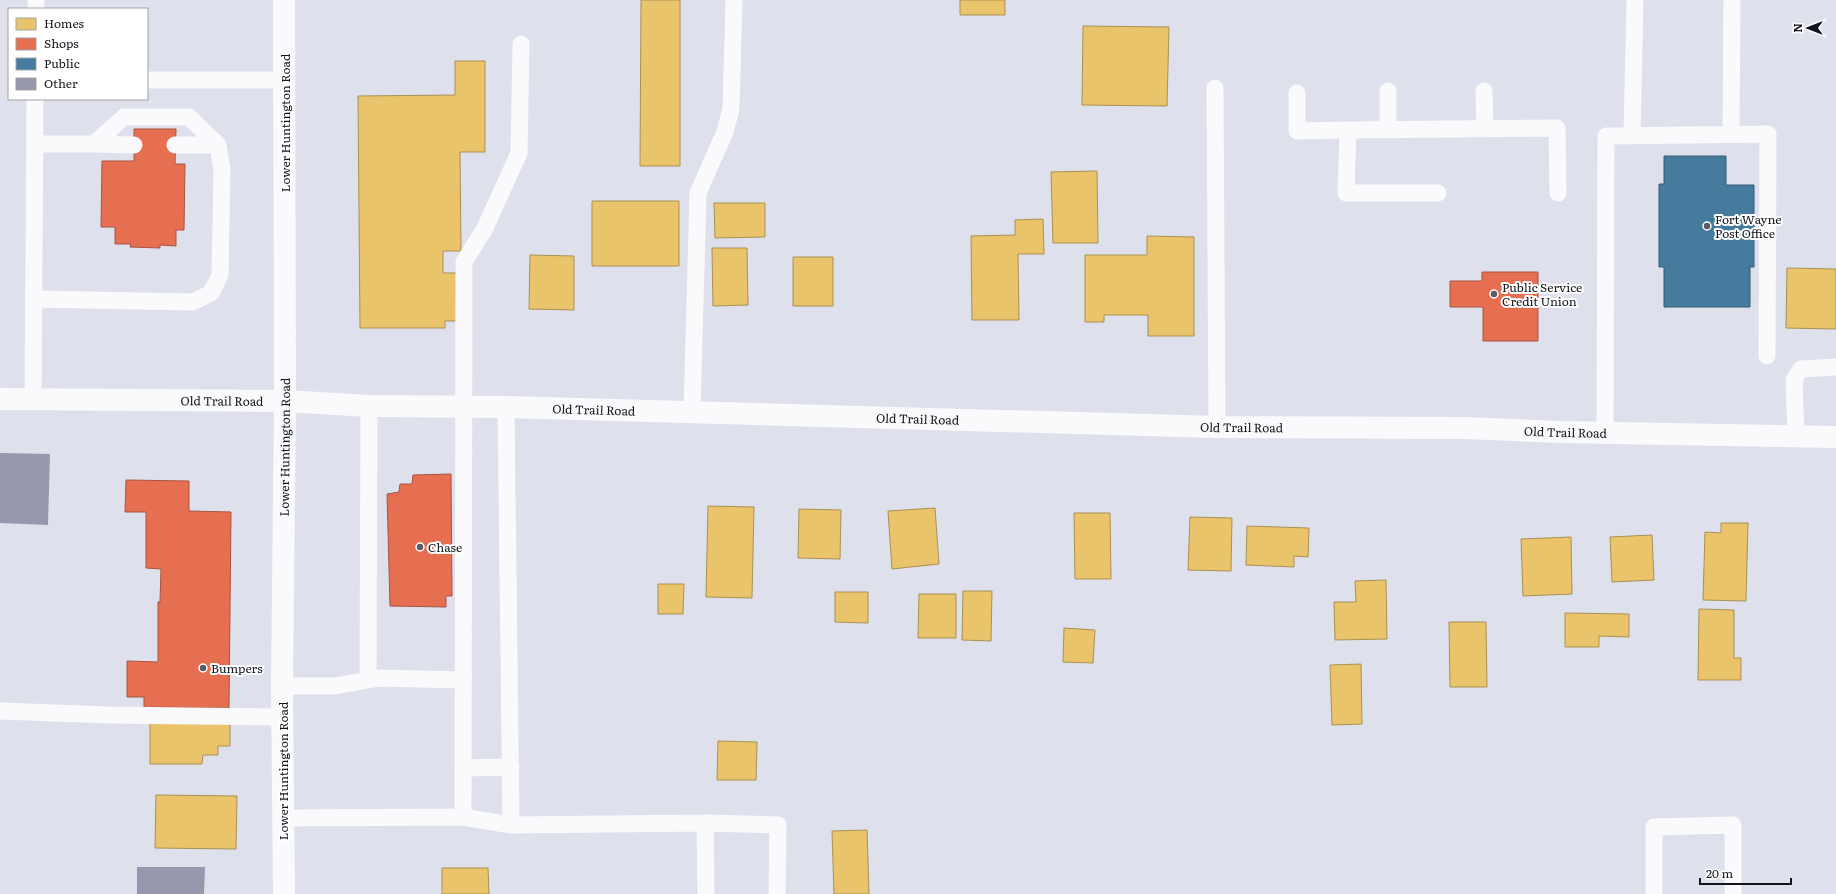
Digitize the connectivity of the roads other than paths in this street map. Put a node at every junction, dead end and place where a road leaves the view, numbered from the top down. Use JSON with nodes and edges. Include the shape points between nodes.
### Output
{"nodes":[{"id":1,"x":284,"y":0,"type":"edge"},
{"id":2,"x":734,"y":0,"type":"edge"},
{"id":3,"x":1635,"y":0,"type":"edge"},
{"id":4,"x":1732,"y":0,"type":"edge"},
{"id":5,"x":521,"y":44,"type":"dead end"},
{"id":6,"x":148,"y":80,"type":"edge"},
{"id":7,"x":285,"y":80,"type":"junction"},
{"id":8,"x":1215,"y":88,"type":"dead end"},
{"id":9,"x":1388,"y":91,"type":"dead end"},
{"id":10,"x":1484,"y":91,"type":"dead end"},
{"id":11,"x":1297,"y":93,"type":"dead end"},
{"id":12,"x":35,"y":100,"type":"edge"},
{"id":13,"x":1485,"y":129,"type":"junction"},
{"id":14,"x":1348,"y":130,"type":"junction"},
{"id":15,"x":1388,"y":130,"type":"junction"},
{"id":16,"x":1731,"y":134,"type":"junction"},
{"id":17,"x":1632,"y":136,"type":"junction"},
{"id":18,"x":35,"y":144,"type":"junction"},
{"id":19,"x":94,"y":144,"type":"junction"},
{"id":20,"x":134,"y":145,"type":"dead end"},
{"id":21,"x":175,"y":145,"type":"dead end"},
{"id":22,"x":218,"y":145,"type":"junction"},
{"id":23,"x":1438,"y":193,"type":"dead end"},
{"id":24,"x":1558,"y":193,"type":"dead end"},
{"id":25,"x":34,"y":299,"type":"junction"},
{"id":26,"x":1768,"y":356,"type":"dead end"},
{"id":27,"x":1836,"y":367,"type":"edge"},
{"id":28,"x":0,"y":399,"type":"edge"},
{"id":29,"x":33,"y":400,"type":"junction"},
{"id":30,"x":285,"y":401,"type":"junction"},
{"id":31,"x":369,"y":406,"type":"junction"},
{"id":32,"x":464,"y":407,"type":"junction"},
{"id":33,"x":506,"y":407,"type":"junction"},
{"id":34,"x":692,"y":412,"type":"junction"},
{"id":35,"x":1217,"y":427,"type":"junction"},
{"id":36,"x":1605,"y":433,"type":"junction"},
{"id":37,"x":1796,"y":436,"type":"junction"},
{"id":38,"x":1836,"y":437,"type":"edge"},
{"id":39,"x":368,"y":679,"type":"junction"},
{"id":40,"x":464,"y":680,"type":"junction"},
{"id":41,"x":282,"y":686,"type":"junction"},
{"id":42,"x":0,"y":711,"type":"edge"},
{"id":43,"x":283,"y":717,"type":"junction"},
{"id":44,"x":511,"y":767,"type":"junction"},
{"id":45,"x":463,"y":768,"type":"junction"},
{"id":46,"x":463,"y":817,"type":"junction"},
{"id":47,"x":283,"y":818,"type":"junction"},
{"id":48,"x":705,"y":824,"type":"junction"},
{"id":49,"x":511,"y":825,"type":"junction"},
{"id":50,"x":284,"y":894,"type":"edge"},
{"id":51,"x":706,"y":894,"type":"edge"},
{"id":52,"x":777,"y":894,"type":"edge"},
{"id":53,"x":1654,"y":894,"type":"edge"},
{"id":54,"x":1733,"y":894,"type":"edge"}],
"edges":[{"from":1,"to":7,"type":"street","name":"Lower Huntington Road"},
{"from":2,"to":34,"type":"lane","via":[[731,109],[725,132],[698,193]]},
{"from":3,"to":17,"type":"lane"},
{"from":4,"to":16,"type":"lane"},
{"from":5,"to":32,"type":"lane","via":[[519,153],[485,228],[464,262]]},
{"from":6,"to":7,"type":"lane"},
{"from":7,"to":30,"type":"street","name":"Lower Huntington Road"},
{"from":8,"to":35,"type":"lane"},
{"from":9,"to":15,"type":"lane"},
{"from":10,"to":13,"type":"lane"},
{"from":11,"to":14,"type":"lane","via":[[1297,131]]},
{"from":12,"to":18,"type":"lane"},
{"from":13,"to":15,"type":"lane"},
{"from":13,"to":24,"type":"lane","via":[[1557,128]]},
{"from":14,"to":15,"type":"lane"},
{"from":14,"to":23,"type":"lane","via":[[1346,193]]},
{"from":16,"to":17,"type":"lane"},
{"from":16,"to":26,"type":"lane","via":[[1768,134]]},
{"from":17,"to":36,"type":"lane","via":[[1606,136]]},
{"from":18,"to":19,"type":"lane"},
{"from":18,"to":25,"type":"lane"},
{"from":19,"to":20,"type":"lane"},
{"from":19,"to":22,"type":"lane","via":[[124,117],[189,117]]},
{"from":21,"to":22,"type":"lane"},
{"from":22,"to":25,"type":"lane","via":[[222,170],[220,275],[211,293],[193,302]]},
{"from":25,"to":29,"type":"lane"},
{"from":27,"to":37,"type":"lane","via":[[1801,369],[1794,380]]},
{"from":28,"to":29,"type":"street","name":"Old Trail Road"},
{"from":29,"to":30,"type":"street","name":"Old Trail Road"},
{"from":30,"to":31,"type":"street","name":"Old Trail Road"},
{"from":30,"to":41,"type":"street","name":"Lower Huntington Road"},
{"from":31,"to":32,"type":"street","name":"Old Trail Road"},
{"from":31,"to":39,"type":"lane"},
{"from":32,"to":33,"type":"street","name":"Old Trail Road"},
{"from":32,"to":40,"type":"lane"},
{"from":33,"to":34,"type":"street","name":"Old Trail Road"},
{"from":33,"to":44,"type":"lane"},
{"from":34,"to":35,"type":"street","name":"Old Trail Road"},
{"from":35,"to":36,"type":"street","name":"Old Trail Road","via":[[1466,428]]},
{"from":36,"to":37,"type":"street","name":"Old Trail Road"},
{"from":37,"to":38,"type":"street","name":"Old Trail Road"},
{"from":39,"to":40,"type":"lane"},
{"from":39,"to":41,"type":"lane","via":[[335,686]]},
{"from":40,"to":45,"type":"lane"},
{"from":41,"to":43,"type":"street","name":"Lower Huntington Road"},
{"from":42,"to":43,"type":"lane"},
{"from":43,"to":47,"type":"street","name":"Lower Huntington Road"},
{"from":44,"to":45,"type":"lane"},
{"from":44,"to":49,"type":"lane"},
{"from":45,"to":46,"type":"lane"},
{"from":46,"to":47,"type":"lane"},
{"from":46,"to":49,"type":"lane"},
{"from":47,"to":50,"type":"street","name":"Lower Huntington Road"},
{"from":48,"to":49,"type":"lane"},
{"from":48,"to":51,"type":"lane"},
{"from":48,"to":52,"type":"lane","via":[[778,825]]},
{"from":53,"to":54,"type":"lane","via":[[1654,827],[1733,825]]}]}
